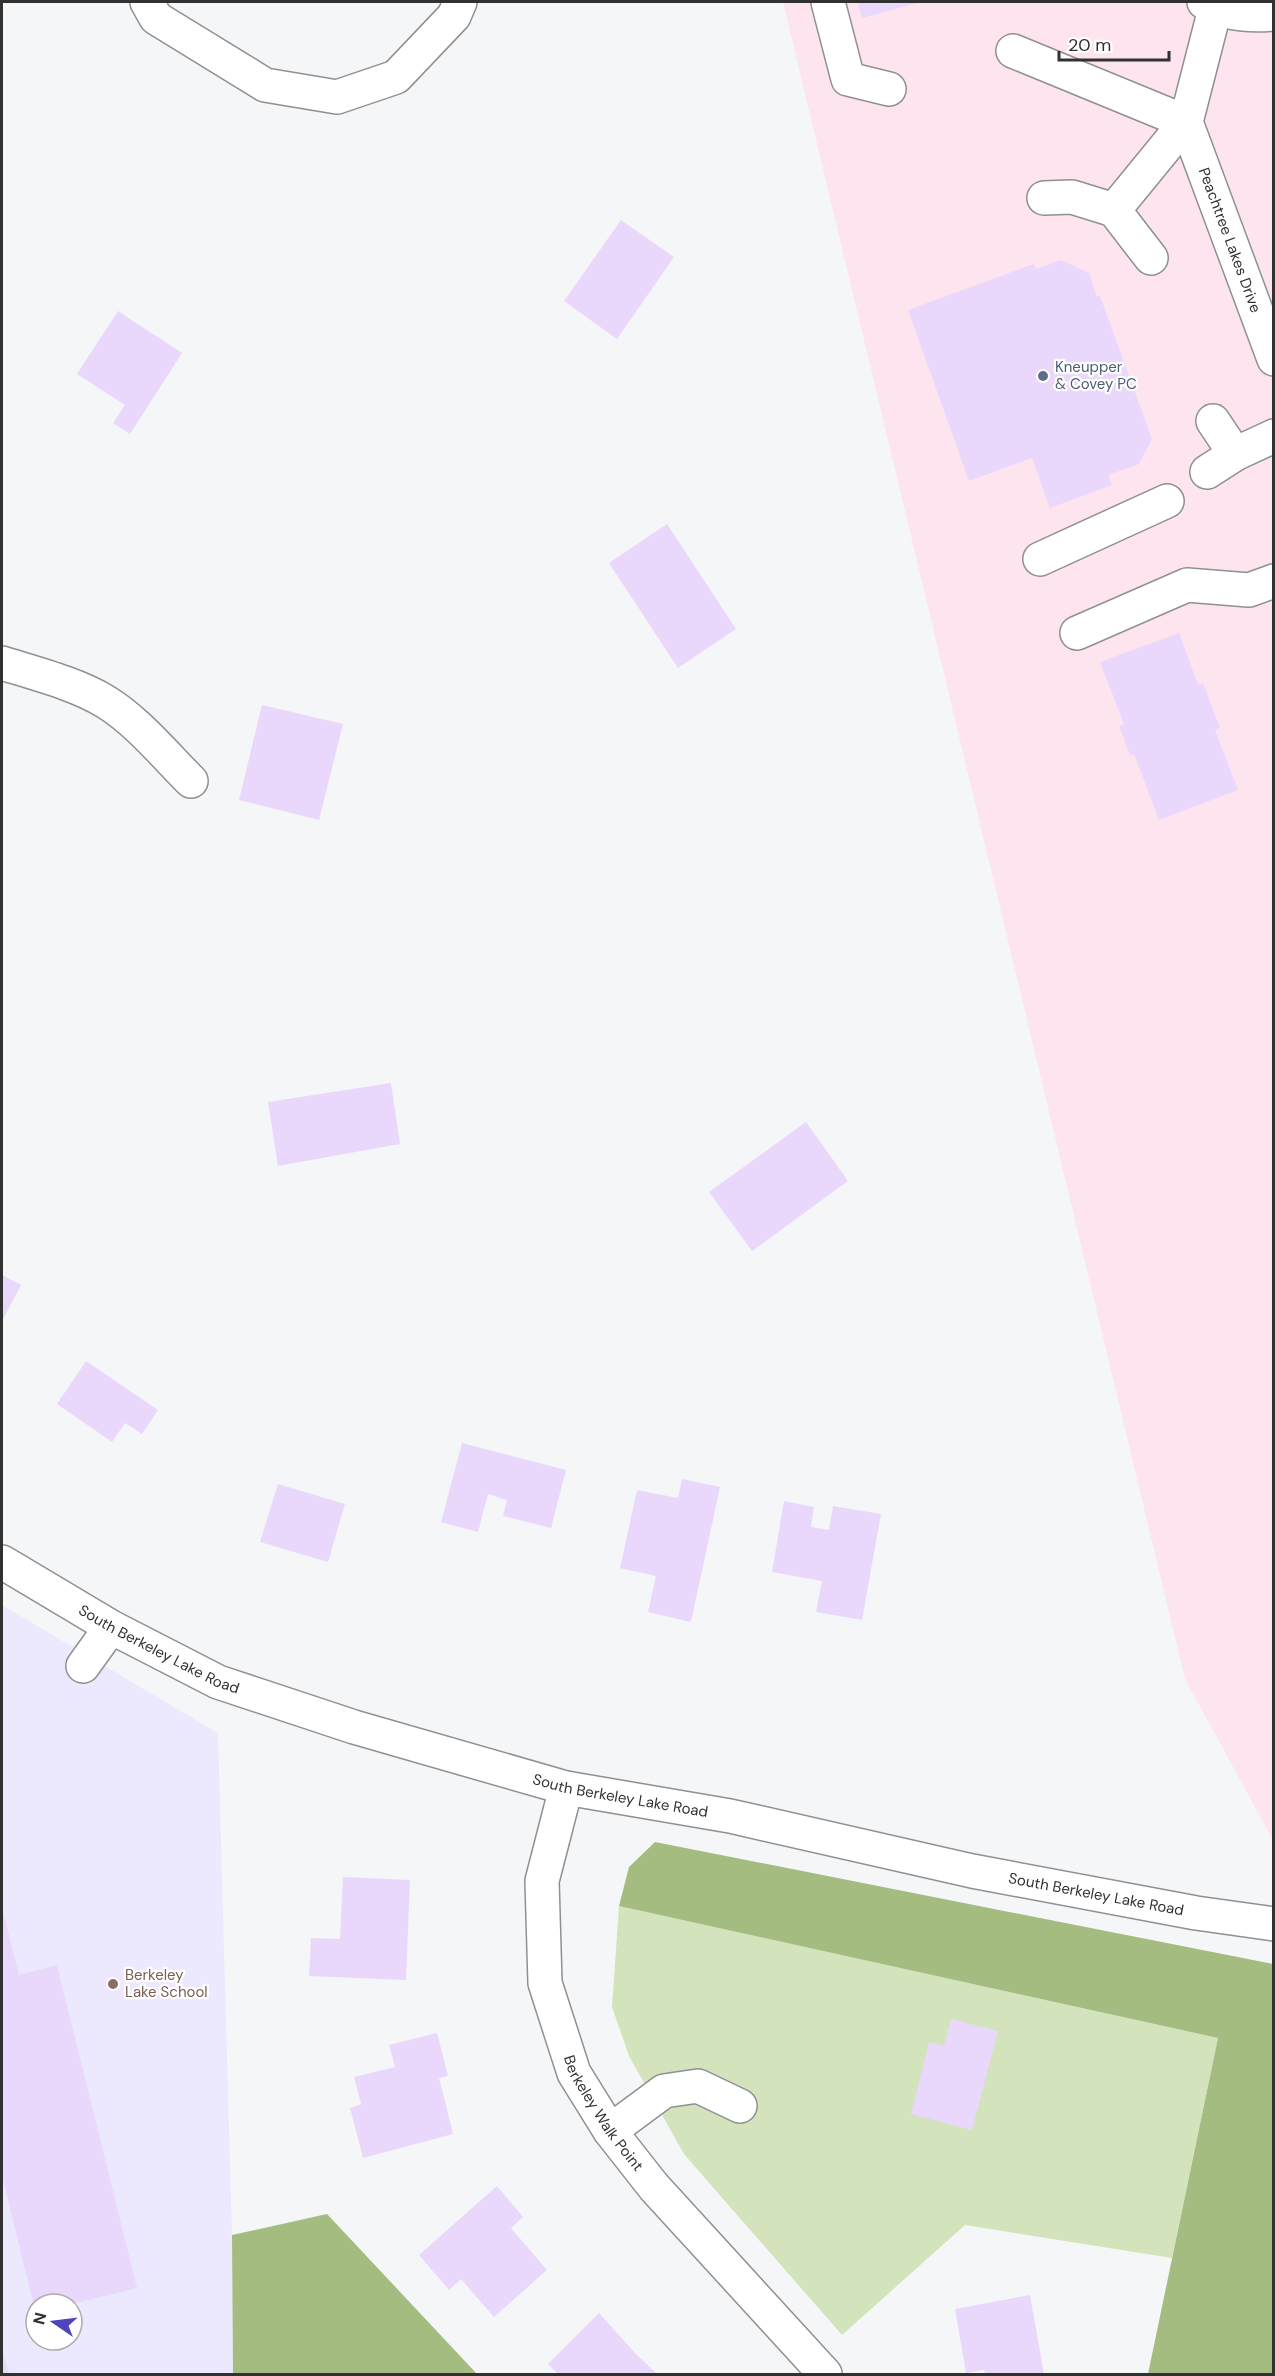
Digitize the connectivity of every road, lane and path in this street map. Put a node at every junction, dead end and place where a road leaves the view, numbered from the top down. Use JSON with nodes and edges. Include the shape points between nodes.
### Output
{"nodes":[{"id":1,"x":147,"y":2,"type":"edge"},
{"id":2,"x":460,"y":2,"type":"edge"},
{"id":3,"x":828,"y":2,"type":"edge"},
{"id":4,"x":1210,"y":5,"type":"edge"},
{"id":5,"x":1274,"y":14,"type":"edge"},
{"id":6,"x":1012,"y":51,"type":"dead end"},
{"id":7,"x":889,"y":88,"type":"dead end"},
{"id":8,"x":1186,"y":122,"type":"junction"},
{"id":9,"x":1044,"y":198,"type":"dead end"},
{"id":10,"x":1114,"y":210,"type":"junction"},
{"id":11,"x":1151,"y":258,"type":"dead end"},
{"id":12,"x":1274,"y":359,"type":"edge"},
{"id":13,"x":1213,"y":421,"type":"dead end"},
{"id":14,"x":1274,"y":436,"type":"edge"},
{"id":15,"x":1235,"y":454,"type":"junction"},
{"id":16,"x":1207,"y":472,"type":"dead end"},
{"id":17,"x":1167,"y":501,"type":"dead end"},
{"id":18,"x":1041,"y":559,"type":"dead end"},
{"id":19,"x":1274,"y":581,"type":"edge"},
{"id":20,"x":1077,"y":633,"type":"dead end"},
{"id":21,"x":2,"y":663,"type":"edge"},
{"id":22,"x":191,"y":781,"type":"dead end"},
{"id":23,"x":2,"y":1562,"type":"edge"},
{"id":24,"x":111,"y":1627,"type":"junction"},
{"id":25,"x":83,"y":1666,"type":"dead end"},
{"id":26,"x":566,"y":1788,"type":"junction"},
{"id":27,"x":1274,"y":1924,"type":"edge"},
{"id":28,"x":740,"y":2106,"type":"dead end"},
{"id":29,"x":610,"y":2131,"type":"junction"},
{"id":30,"x":825,"y":2374,"type":"edge"}],
"edges":[{"from":1,"to":2,"type":"street","via":[[156,18],[265,85],[337,97],[396,77],[454,16]]},
{"from":3,"to":7,"type":"street","via":[[848,79]]},
{"from":4,"to":5,"type":"street","via":[[1257,16]]},
{"from":4,"to":8,"type":"street"},
{"from":6,"to":8,"type":"street"},
{"from":8,"to":10,"type":"street"},
{"from":8,"to":12,"type":"street","name":"Peachtree Lakes Drive"},
{"from":9,"to":10,"type":"street","via":[[1072,197]]},
{"from":10,"to":11,"type":"street"},
{"from":13,"to":15,"type":"street"},
{"from":14,"to":15,"type":"street"},
{"from":15,"to":16,"type":"street"},
{"from":17,"to":18,"type":"street"},
{"from":19,"to":20,"type":"street","via":[[1249,590],[1187,585]]},
{"from":21,"to":22,"type":"street","via":[[51,678],[106,702]]},
{"from":23,"to":24,"type":"street","name":"South Berkeley Lake Road"},
{"from":24,"to":25,"type":"street"},
{"from":24,"to":26,"type":"street","name":"South Berkeley Lake Road","via":[[218,1682],[354,1727]]},
{"from":26,"to":27,"type":"street","name":"South Berkeley Lake Road","via":[[730,1816],[972,1871]]},
{"from":26,"to":29,"type":"street","name":"Berkeley Walk Point","via":[[542,1881],[545,1983],[574,2073]]},
{"from":28,"to":29,"type":"street","via":[[698,2085],[664,2091]]},
{"from":29,"to":30,"type":"street","name":"Berkeley Walk Point","via":[[654,2187]]}]}
